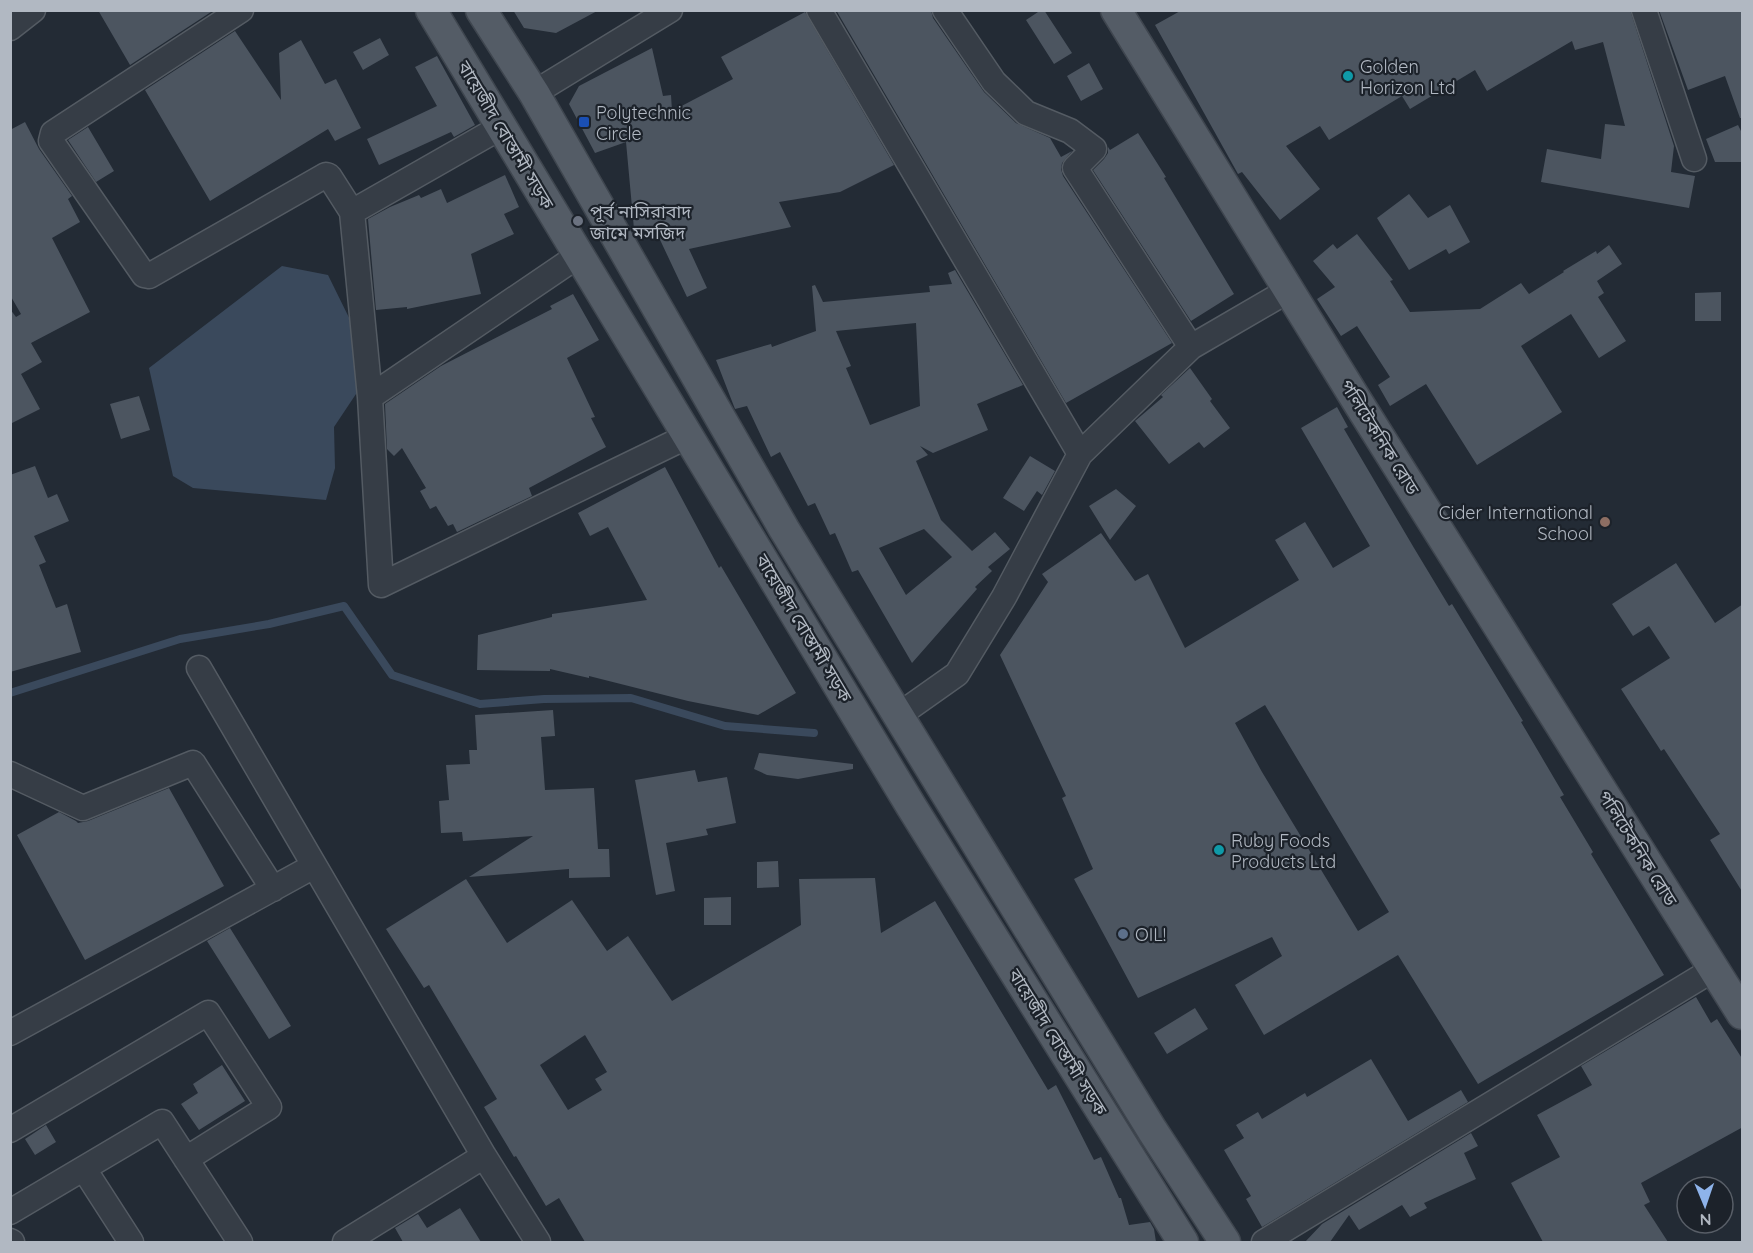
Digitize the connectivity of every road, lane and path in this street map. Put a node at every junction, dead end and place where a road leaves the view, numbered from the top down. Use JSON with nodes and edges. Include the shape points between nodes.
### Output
{"nodes":[{"id":1,"x":33,"y":10,"type":"edge"},
{"id":2,"x":242,"y":10,"type":"edge"},
{"id":3,"x":431,"y":10,"type":"edge"},
{"id":4,"x":481,"y":10,"type":"edge"},
{"id":5,"x":670,"y":10,"type":"edge"},
{"id":6,"x":819,"y":10,"type":"edge"},
{"id":7,"x":945,"y":10,"type":"edge"},
{"id":8,"x":1116,"y":10,"type":"edge"},
{"id":9,"x":1644,"y":10,"type":"edge"},
{"id":10,"x":10,"y":28,"type":"edge"},
{"id":11,"x":534,"y":93,"type":"junction"},
{"id":12,"x":501,"y":127,"type":"junction"},
{"id":13,"x":1695,"y":159,"type":"dead end"},
{"id":14,"x":352,"y":212,"type":"junction"},
{"id":15,"x":579,"y":255,"type":"junction"},
{"id":16,"x":1289,"y":290,"type":"junction"},
{"id":17,"x":1191,"y":347,"type":"junction"},
{"id":18,"x":370,"y":397,"type":"junction"},
{"id":19,"x":688,"y":436,"type":"junction"},
{"id":20,"x":1080,"y":454,"type":"junction"},
{"id":21,"x":199,"y":668,"type":"dead end"},
{"id":22,"x":899,"y":715,"type":"junction"},
{"id":23,"x":10,"y":774,"type":"edge"},
{"id":24,"x":314,"y":866,"type":"junction"},
{"id":25,"x":273,"y":889,"type":"junction"},
{"id":26,"x":1714,"y":969,"type":"junction"},
{"id":27,"x":1743,"y":1014,"type":"edge"},
{"id":28,"x":10,"y":1033,"type":"edge"},
{"id":29,"x":10,"y":1130,"type":"edge"},
{"id":30,"x":484,"y":1156,"type":"junction"},
{"id":31,"x":186,"y":1159,"type":"junction"},
{"id":32,"x":84,"y":1169,"type":"junction"},
{"id":33,"x":10,"y":1212,"type":"edge"},
{"id":34,"x":131,"y":1242,"type":"edge"},
{"id":35,"x":240,"y":1242,"type":"edge"},
{"id":36,"x":345,"y":1242,"type":"edge"},
{"id":37,"x":537,"y":1242,"type":"edge"},
{"id":38,"x":1183,"y":1242,"type":"edge"},
{"id":39,"x":1225,"y":1242,"type":"edge"},
{"id":40,"x":1264,"y":1242,"type":"edge"}],
"edges":[{"from":1,"to":10,"type":"street"},
{"from":2,"to":14,"type":"street","via":[[53,133],[51,141],[144,276],[326,175]]},
{"from":3,"to":12,"type":"main road","name":"বায়েজীদ বোস্তামী সড়ক"},
{"from":4,"to":11,"type":"main road","name":"বায়েজীদ বোস্তামী সড়ক"},
{"from":5,"to":11,"type":"street"},
{"from":6,"to":20,"type":"street"},
{"from":7,"to":17,"type":"street","via":[[994,82],[1026,112],[1070,131],[1094,149],[1075,168]]},
{"from":8,"to":16,"type":"main road","name":"পলিটেকনিক রোড"},
{"from":9,"to":13,"type":"street"},
{"from":11,"to":22,"type":"main road","name":"বায়েজীদ বোস্তামী সড়ক","via":[[784,529]]},
{"from":12,"to":14,"type":"street"},
{"from":12,"to":15,"type":"main road","name":"বায়েজীদ বোস্তামী সড়ক"},
{"from":14,"to":18,"type":"street"},
{"from":15,"to":18,"type":"street"},
{"from":15,"to":19,"type":"main road","name":"বায়েজীদ বোস্তামী সড়ক"},
{"from":16,"to":17,"type":"street"},
{"from":16,"to":26,"type":"main road","name":"পলিটেকনিক রোড"},
{"from":17,"to":20,"type":"street"},
{"from":18,"to":19,"type":"street","via":[[381,585]]},
{"from":19,"to":38,"type":"main road","name":"বায়েজীদ বোস্তামী সড়ক","via":[[911,807]]},
{"from":20,"to":22,"type":"street","via":[[1004,597],[957,674]]},
{"from":21,"to":24,"type":"street"},
{"from":22,"to":39,"type":"main road","name":"বায়েজীদ বোস্তামী সড়ক","via":[[1152,1130]]},
{"from":23,"to":25,"type":"street","via":[[83,808],[193,764]]},
{"from":24,"to":25,"type":"street"},
{"from":24,"to":30,"type":"street"},
{"from":25,"to":28,"type":"street"},
{"from":26,"to":27,"type":"main road","name":"পলিটেকনিক রোড"},
{"from":26,"to":40,"type":"street"},
{"from":29,"to":31,"type":"street","via":[[208,1013],[269,1107]]},
{"from":30,"to":36,"type":"street"},
{"from":30,"to":37,"type":"street"},
{"from":31,"to":32,"type":"street","via":[[162,1122]]},
{"from":31,"to":35,"type":"street"},
{"from":32,"to":33,"type":"street"},
{"from":32,"to":34,"type":"street"}]}
